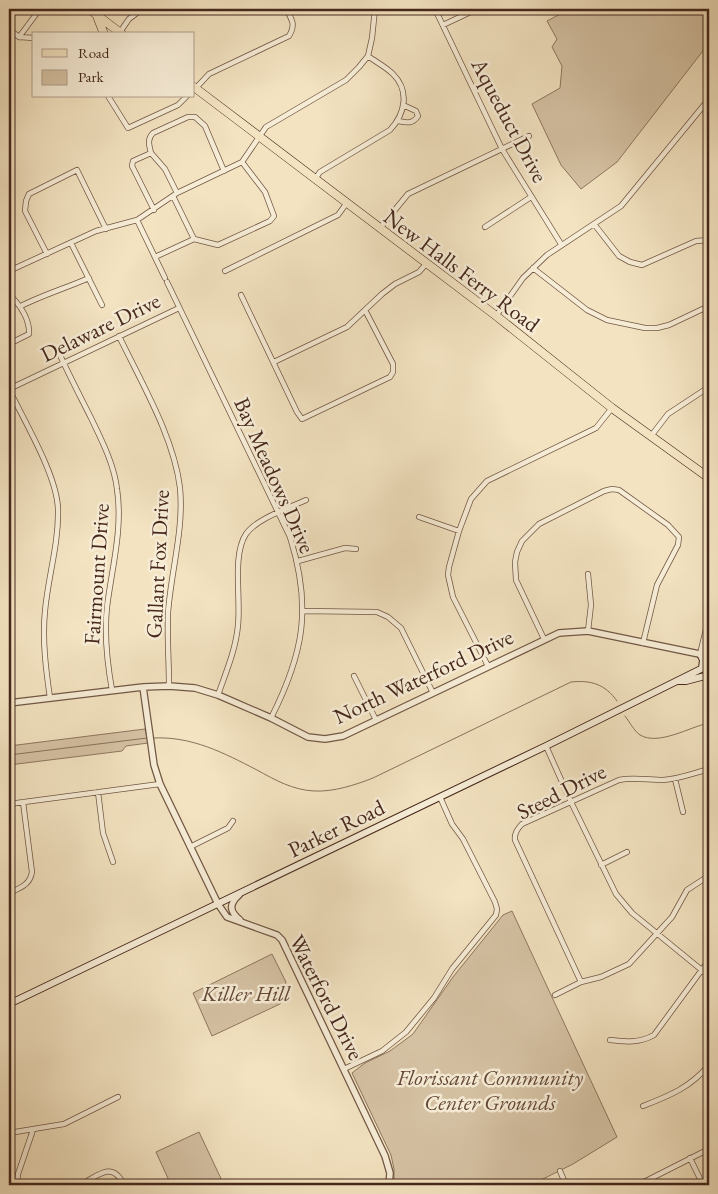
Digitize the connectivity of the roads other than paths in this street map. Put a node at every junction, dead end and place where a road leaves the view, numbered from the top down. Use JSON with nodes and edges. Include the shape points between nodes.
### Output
{"nodes":[{"id":1,"x":40,"y":9,"type":"edge"},
{"id":2,"x":89,"y":9,"type":"edge"},
{"id":3,"x":142,"y":9,"type":"edge"},
{"id":4,"x":286,"y":9,"type":"edge"},
{"id":5,"x":375,"y":9,"type":"edge"},
{"id":6,"x":435,"y":9,"type":"edge"},
{"id":7,"x":477,"y":9,"type":"edge"},
{"id":8,"x":96,"y":14,"type":"junction"},
{"id":9,"x":443,"y":25,"type":"junction"},
{"id":10,"x":9,"y":30,"type":"edge"},
{"id":11,"x":103,"y":32,"type":"edge"},
{"id":12,"x":120,"y":32,"type":"edge"},
{"id":13,"x":122,"y":32,"type":"edge"},
{"id":14,"x":19,"y":37,"type":"junction"},
{"id":15,"x":32,"y":38,"type":"edge"},
{"id":16,"x":368,"y":56,"type":"junction"},
{"id":17,"x":195,"y":88,"type":"edge"},
{"id":18,"x":195,"y":90,"type":"edge"},
{"id":19,"x":109,"y":98,"type":"edge"},
{"id":20,"x":186,"y":98,"type":"edge"},
{"id":21,"x":709,"y":99,"type":"edge"},
{"id":22,"x":403,"y":105,"type":"junction"},
{"id":23,"x":398,"y":120,"type":"junction"},
{"id":24,"x":529,"y":136,"type":"dead end"},
{"id":25,"x":260,"y":138,"type":"junction"},
{"id":26,"x":502,"y":149,"type":"junction"},
{"id":27,"x":151,"y":152,"type":"junction"},
{"id":28,"x":242,"y":162,"type":"junction"},
{"id":29,"x":224,"y":172,"type":"junction"},
{"id":30,"x":314,"y":180,"type":"junction"},
{"id":31,"x":175,"y":195,"type":"junction"},
{"id":32,"x":531,"y":197,"type":"junction"},
{"id":33,"x":346,"y":204,"type":"junction"},
{"id":34,"x":154,"y":210,"type":"junction"},
{"id":35,"x":137,"y":220,"type":"junction"},
{"id":36,"x":594,"y":224,"type":"junction"},
{"id":37,"x":484,"y":227,"type":"dead end"},
{"id":38,"x":106,"y":229,"type":"junction"},
{"id":39,"x":379,"y":229,"type":"junction"},
{"id":40,"x":194,"y":239,"type":"junction"},
{"id":41,"x":709,"y":240,"type":"edge"},
{"id":42,"x":71,"y":243,"type":"junction"},
{"id":43,"x":561,"y":244,"type":"junction"},
{"id":44,"x":47,"y":254,"type":"junction"},
{"id":45,"x":155,"y":257,"type":"junction"},
{"id":46,"x":426,"y":264,"type":"junction"},
{"id":47,"x":533,"y":268,"type":"junction"},
{"id":48,"x":225,"y":270,"type":"dead end"},
{"id":49,"x":9,"y":271,"type":"edge"},
{"id":50,"x":89,"y":278,"type":"junction"},
{"id":51,"x":9,"y":294,"type":"edge"},
{"id":52,"x":241,"y":295,"type":"dead end"},
{"id":53,"x":102,"y":305,"type":"dead end"},
{"id":54,"x":21,"y":306,"type":"junction"},
{"id":55,"x":709,"y":306,"type":"edge"},
{"id":56,"x":178,"y":308,"type":"junction"},
{"id":57,"x":365,"y":310,"type":"junction"},
{"id":58,"x":496,"y":316,"type":"junction"},
{"id":59,"x":119,"y":336,"type":"junction"},
{"id":60,"x":9,"y":344,"type":"edge"},
{"id":61,"x":59,"y":353,"type":"dead end"},
{"id":62,"x":274,"y":362,"type":"junction"},
{"id":63,"x":64,"y":363,"type":"junction"},
{"id":64,"x":709,"y":387,"type":"edge"},
{"id":65,"x":9,"y":389,"type":"edge"},
{"id":66,"x":612,"y":408,"type":"junction"},
{"id":67,"x":652,"y":436,"type":"junction"},
{"id":68,"x":709,"y":478,"type":"edge"},
{"id":69,"x":306,"y":500,"type":"dead end"},
{"id":70,"x":279,"y":513,"type":"junction"},
{"id":71,"x":419,"y":516,"type":"dead end"},
{"id":72,"x":460,"y":531,"type":"junction"},
{"id":73,"x":356,"y":549,"type":"dead end"},
{"id":74,"x":298,"y":561,"type":"junction"},
{"id":75,"x":588,"y":574,"type":"dead end"},
{"id":76,"x":304,"y":610,"type":"junction"},
{"id":77,"x":709,"y":617,"type":"edge"},
{"id":78,"x":588,"y":631,"type":"junction"},
{"id":79,"x":544,"y":639,"type":"junction"},
{"id":80,"x":643,"y":643,"type":"junction"},
{"id":81,"x":700,"y":654,"type":"junction"},
{"id":82,"x":709,"y":656,"type":"edge"},
{"id":83,"x":709,"y":665,"type":"edge"},
{"id":84,"x":488,"y":666,"type":"junction"},
{"id":85,"x":702,"y":668,"type":"junction"},
{"id":86,"x":354,"y":676,"type":"dead end"},
{"id":87,"x":709,"y":676,"type":"edge"},
{"id":88,"x":677,"y":681,"type":"junction"},
{"id":89,"x":169,"y":686,"type":"junction"},
{"id":90,"x":143,"y":687,"type":"junction"},
{"id":91,"x":112,"y":690,"type":"junction"},
{"id":92,"x":433,"y":693,"type":"junction"},
{"id":93,"x":218,"y":695,"type":"junction"},
{"id":94,"x":50,"y":698,"type":"junction"},
{"id":95,"x":9,"y":703,"type":"edge"},
{"id":96,"x":271,"y":718,"type":"junction"},
{"id":97,"x":376,"y":720,"type":"junction"},
{"id":98,"x":546,"y":746,"type":"junction"},
{"id":99,"x":709,"y":769,"type":"edge"},
{"id":100,"x":675,"y":779,"type":"junction"},
{"id":101,"x":160,"y":784,"type":"junction"},
{"id":102,"x":98,"y":792,"type":"junction"},
{"id":103,"x":440,"y":797,"type":"junction"},
{"id":104,"x":23,"y":802,"type":"junction"},
{"id":105,"x":571,"y":802,"type":"junction"},
{"id":106,"x":9,"y":804,"type":"edge"},
{"id":107,"x":683,"y":812,"type":"dead end"},
{"id":108,"x":233,"y":821,"type":"dead end"},
{"id":109,"x":190,"y":847,"type":"junction"},
{"id":110,"x":627,"y":852,"type":"dead end"},
{"id":111,"x":113,"y":862,"type":"dead end"},
{"id":112,"x":601,"y":865,"type":"junction"},
{"id":113,"x":707,"y":877,"type":"dead end"},
{"id":114,"x":242,"y":892,"type":"junction"},
{"id":115,"x":9,"y":893,"type":"edge"},
{"id":116,"x":218,"y":904,"type":"junction"},
{"id":117,"x":243,"y":922,"type":"junction"},
{"id":118,"x":657,"y":934,"type":"junction"},
{"id":119,"x":709,"y":960,"type":"edge"},
{"id":120,"x":702,"y":970,"type":"junction"},
{"id":121,"x":709,"y":976,"type":"edge"},
{"id":122,"x":581,"y":982,"type":"junction"},
{"id":123,"x":555,"y":995,"type":"dead end"},
{"id":124,"x":9,"y":1004,"type":"edge"},
{"id":125,"x":610,"y":1040,"type":"dead end"},
{"id":126,"x":709,"y":1067,"type":"edge"},
{"id":127,"x":344,"y":1069,"type":"junction"},
{"id":128,"x":118,"y":1097,"type":"dead end"},
{"id":129,"x":643,"y":1106,"type":"dead end"},
{"id":130,"x":33,"y":1130,"type":"junction"},
{"id":131,"x":9,"y":1132,"type":"edge"},
{"id":132,"x":709,"y":1149,"type":"edge"},
{"id":133,"x":690,"y":1158,"type":"junction"},
{"id":134,"x":560,"y":1171,"type":"dead end"},
{"id":135,"x":639,"y":1184,"type":"edge"},
{"id":136,"x":17,"y":1185,"type":"edge"},
{"id":137,"x":80,"y":1185,"type":"edge"},
{"id":138,"x":124,"y":1185,"type":"edge"},
{"id":139,"x":389,"y":1185,"type":"edge"},
{"id":140,"x":566,"y":1185,"type":"edge"},
{"id":141,"x":631,"y":1185,"type":"edge"},
{"id":142,"x":703,"y":1185,"type":"edge"}],
"edges":[{"from":1,"to":14,"type":"street"},
{"from":2,"to":8,"type":"main road"},
{"from":3,"to":13,"type":"street","via":[[129,18]]},
{"from":4,"to":17,"type":"street","via":[[293,23],[289,36],[209,74]]},
{"from":5,"to":16,"type":"street"},
{"from":6,"to":9,"type":"street","name":"Aqueduct Drive"},
{"from":7,"to":9,"type":"street"},
{"from":8,"to":11,"type":"main road"},
{"from":8,"to":12,"type":"main road"},
{"from":9,"to":26,"type":"street","name":"Aqueduct Drive"},
{"from":10,"to":14,"type":"street"},
{"from":14,"to":15,"type":"street"},
{"from":16,"to":22,"type":"street","via":[[397,79]]},
{"from":16,"to":25,"type":"street","via":[[346,80],[266,127]]},
{"from":18,"to":25,"type":"main road","name":"New Halls Ferry Road"},
{"from":19,"to":20,"type":"street","via":[[128,128],[178,105]]},
{"from":21,"to":36,"type":"street","via":[[633,193],[621,206]]},
{"from":22,"to":23,"type":"street"},
{"from":22,"to":23,"type":"street","via":[[416,111],[418,116],[411,122]]},
{"from":23,"to":30,"type":"street","via":[[390,130],[320,172]]},
{"from":24,"to":26,"type":"street"},
{"from":25,"to":28,"type":"street"},
{"from":25,"to":30,"type":"main road","name":"New Halls Ferry Road"},
{"from":26,"to":32,"type":"street","name":"Aqueduct Drive"},
{"from":26,"to":39,"type":"street","via":[[408,194]]},
{"from":27,"to":29,"type":"street","via":[[148,142],[153,133],[195,117],[205,126]]},
{"from":27,"to":31,"type":"street","via":[[165,169]]},
{"from":27,"to":34,"type":"street","via":[[133,161],[132,166]]},
{"from":28,"to":29,"type":"street"},
{"from":28,"to":40,"type":"street","via":[[265,192],[274,216],[270,221],[218,245]]},
{"from":29,"to":31,"type":"street"},
{"from":30,"to":33,"type":"main road","name":"New Halls Ferry Road"},
{"from":31,"to":34,"type":"street"},
{"from":31,"to":40,"type":"street"},
{"from":32,"to":37,"type":"street"},
{"from":32,"to":43,"type":"street","name":"Aqueduct Drive"},
{"from":33,"to":39,"type":"main road","name":"New Halls Ferry Road"},
{"from":33,"to":48,"type":"street","via":[[338,216]]},
{"from":34,"to":35,"type":"street"},
{"from":35,"to":38,"type":"street"},
{"from":35,"to":45,"type":"street","name":"Bay Meadows Drive"},
{"from":36,"to":41,"type":"street","via":[[619,256],[642,265],[696,241]]},
{"from":36,"to":43,"type":"street"},
{"from":38,"to":42,"type":"street"},
{"from":38,"to":44,"type":"street","via":[[77,170],[29,194],[26,202],[25,211]]},
{"from":39,"to":46,"type":"main road","name":"New Halls Ferry Road"},
{"from":40,"to":45,"type":"street"},
{"from":42,"to":44,"type":"street"},
{"from":42,"to":50,"type":"street"},
{"from":43,"to":47,"type":"street"},
{"from":44,"to":49,"type":"street"},
{"from":45,"to":56,"type":"street","name":"Bay Meadows Drive"},
{"from":46,"to":57,"type":"street","via":[[395,284]]},
{"from":46,"to":58,"type":"main road","name":"New Halls Ferry Road"},
{"from":47,"to":55,"type":"street","via":[[587,310],[607,320],[657,328]]},
{"from":47,"to":58,"type":"street"},
{"from":50,"to":53,"type":"street"},
{"from":50,"to":54,"type":"street"},
{"from":51,"to":54,"type":"street"},
{"from":52,"to":62,"type":"street"},
{"from":54,"to":60,"type":"street","via":[[29,334]]},
{"from":56,"to":59,"type":"street","name":"Delaware Drive"},
{"from":56,"to":70,"type":"street","name":"Bay Meadows Drive"},
{"from":57,"to":62,"type":"street","via":[[347,327]]},
{"from":57,"to":62,"type":"street","via":[[393,364],[390,377],[302,419]]},
{"from":58,"to":66,"type":"main road","name":"New Halls Ferry Road"},
{"from":59,"to":63,"type":"street","name":"Delaware Drive"},
{"from":59,"to":89,"type":"street","name":"Gallant Fox Drive","via":[[164,430],[180,487],[181,518],[168,614]]},
{"from":61,"to":63,"type":"street","name":"Fairmount Drive"},
{"from":63,"to":65,"type":"street","name":"Delaware Drive"},
{"from":63,"to":91,"type":"street","name":"Fairmount Drive","via":[[111,464],[117,488],[117,543],[106,638]]},
{"from":64,"to":67,"type":"street","via":[[668,414]]},
{"from":65,"to":94,"type":"street","via":[[48,471],[58,508],[44,613]]},
{"from":66,"to":67,"type":"main road","name":"New Halls Ferry Road"},
{"from":66,"to":72,"type":"street","via":[[596,428],[487,481],[471,499]]},
{"from":67,"to":68,"type":"main road","name":"New Halls Ferry Road"},
{"from":69,"to":70,"type":"street"},
{"from":70,"to":74,"type":"street","name":"Bay Meadows Drive"},
{"from":70,"to":93,"type":"street","via":[[255,525],[240,544],[238,626],[234,649]]},
{"from":71,"to":72,"type":"street"},
{"from":72,"to":84,"type":"street","via":[[449,567],[450,585]]},
{"from":73,"to":74,"type":"street","via":[[345,548]]},
{"from":74,"to":76,"type":"street","name":"Bay Meadows Drive"},
{"from":75,"to":78,"type":"street","via":[[591,605]]},
{"from":76,"to":92,"type":"street","via":[[377,612],[388,617],[401,628]]},
{"from":76,"to":96,"type":"street","name":"Bay Meadows Drive","via":[[293,672]]},
{"from":77,"to":81,"type":"street"},
{"from":78,"to":79,"type":"street","name":"North Waterford Drive","via":[[559,633]]},
{"from":78,"to":80,"type":"street","name":"North Waterford Drive"},
{"from":79,"to":80,"type":"street","via":[[516,580],[515,562],[522,541],[539,524],[612,489],[668,525],[680,541],[657,585]]},
{"from":79,"to":84,"type":"street","name":"North Waterford Drive"},
{"from":80,"to":81,"type":"street","name":"North Waterford Drive"},
{"from":81,"to":82,"type":"street","name":"North Waterford Drive"},
{"from":81,"to":85,"type":"main road"},
{"from":83,"to":85,"type":"main road","name":"Parker Road"},
{"from":84,"to":92,"type":"street","name":"North Waterford Drive"},
{"from":85,"to":88,"type":"main road","name":"Parker Road"},
{"from":86,"to":97,"type":"street"},
{"from":87,"to":88,"type":"main road","name":"Parker Road"},
{"from":88,"to":98,"type":"main road","name":"Parker Road"},
{"from":89,"to":90,"type":"street","name":"North Waterford Drive"},
{"from":89,"to":93,"type":"street","name":"North Waterford Drive","via":[[195,688]]},
{"from":90,"to":91,"type":"street","name":"North Waterford Drive"},
{"from":90,"to":101,"type":"street","name":"Waterford Drive","via":[[154,766]]},
{"from":91,"to":94,"type":"street","name":"North Waterford Drive"},
{"from":92,"to":97,"type":"street","name":"North Waterford Drive"},
{"from":93,"to":96,"type":"street","name":"North Waterford Drive"},
{"from":94,"to":95,"type":"street","name":"North Waterford Drive"},
{"from":96,"to":97,"type":"street","name":"North Waterford Drive","via":[[308,737],[325,740],[343,736]]},
{"from":98,"to":103,"type":"main road","name":"Parker Road"},
{"from":98,"to":105,"type":"street"},
{"from":99,"to":100,"type":"street","name":"Steed Drive"},
{"from":100,"to":105,"type":"street","name":"Steed Drive","via":[[619,780]]},
{"from":100,"to":107,"type":"street"},
{"from":101,"to":102,"type":"street"},
{"from":101,"to":109,"type":"street","name":"Waterford Drive"},
{"from":102,"to":104,"type":"street"},
{"from":102,"to":111,"type":"street","via":[[103,833]]},
{"from":103,"to":114,"type":"main road","name":"Parker Road"},
{"from":103,"to":127,"type":"street","via":[[495,902],[496,915],[452,968],[434,998],[406,1032],[382,1051]]},
{"from":104,"to":106,"type":"street"},
{"from":104,"to":115,"type":"street","via":[[31,879]]},
{"from":105,"to":112,"type":"street"},
{"from":105,"to":122,"type":"street","name":"Steed Drive","via":[[522,824],[515,840]]},
{"from":108,"to":109,"type":"street","via":[[228,828]]},
{"from":109,"to":116,"type":"street","name":"Waterford Drive"},
{"from":110,"to":112,"type":"street"},
{"from":112,"to":118,"type":"street","via":[[616,894]]},
{"from":113,"to":118,"type":"street","via":[[687,890],[672,917]]},
{"from":114,"to":116,"type":"main road","name":"Parker Road"},
{"from":114,"to":117,"type":"street","via":[[231,908]]},
{"from":116,"to":117,"type":"street","name":"Waterford Drive","via":[[227,917]]},
{"from":116,"to":124,"type":"main road","name":"Parker Road"},
{"from":117,"to":127,"type":"street","name":"Waterford Drive","via":[[282,940]]},
{"from":118,"to":120,"type":"street"},
{"from":118,"to":122,"type":"street","via":[[629,964]]},
{"from":119,"to":120,"type":"street"},
{"from":120,"to":121,"type":"street"},
{"from":120,"to":125,"type":"street","via":[[654,1035],[641,1041]]},
{"from":122,"to":123,"type":"street"},
{"from":126,"to":129,"type":"street","via":[[675,1094]]},
{"from":127,"to":139,"type":"street","name":"Waterford Drive","via":[[385,1156],[390,1173]]},
{"from":128,"to":130,"type":"street","via":[[64,1124]]},
{"from":130,"to":131,"type":"street"},
{"from":130,"to":136,"type":"street"},
{"from":132,"to":133,"type":"street"},
{"from":133,"to":135,"type":"street"},
{"from":133,"to":142,"type":"street"},
{"from":134,"to":140,"type":"street"},
{"from":135,"to":141,"type":"street"},
{"from":137,"to":138,"type":"street","via":[[105,1171],[120,1176]]}]}
